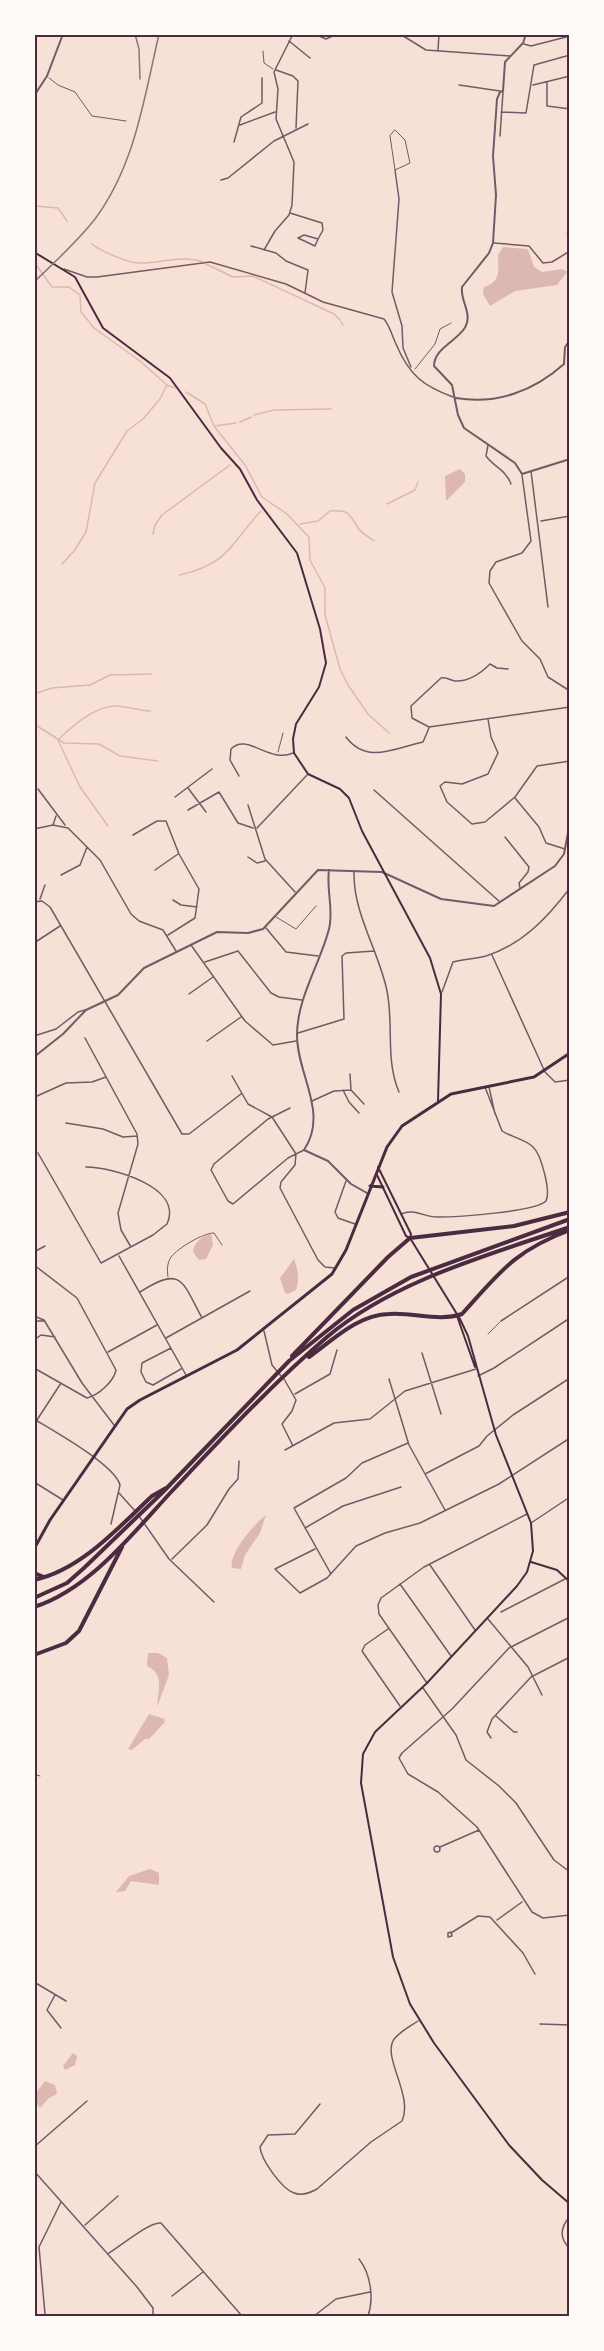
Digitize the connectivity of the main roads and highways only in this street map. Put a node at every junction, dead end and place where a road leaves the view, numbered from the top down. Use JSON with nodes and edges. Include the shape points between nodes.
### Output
{"nodes":[{"id":1,"x":34,"y":252,"type":"edge"},
{"id":2,"x":570,"y":1053,"type":"edge"},
{"id":3,"x":438,"y":1101,"type":"junction"},
{"id":4,"x":378,"y":1167,"type":"junction"},
{"id":5,"x":376,"y":1172,"type":"junction"},
{"id":6,"x":370,"y":1186,"type":"junction"},
{"id":7,"x":383,"y":1187,"type":"junction"},
{"id":8,"x":570,"y":1212,"type":"edge"},
{"id":9,"x":570,"y":1219,"type":"edge"},
{"id":10,"x":570,"y":1229,"type":"edge"},
{"id":11,"x":410,"y":1238,"type":"junction"},
{"id":12,"x":457,"y":1316,"type":"junction"},
{"id":13,"x":288,"y":1363,"type":"junction"},
{"id":14,"x":298,"y":1365,"type":"junction"},
{"id":15,"x":145,"y":1506,"type":"junction"},
{"id":16,"x":124,"y":1542,"type":"junction"},
{"id":17,"x":36,"y":1543,"type":"edge"},
{"id":18,"x":34,"y":1549,"type":"edge"},
{"id":19,"x":531,"y":1562,"type":"junction"},
{"id":20,"x":34,"y":1573,"type":"edge"},
{"id":21,"x":48,"y":1577,"type":"junction"},
{"id":22,"x":568,"y":1577,"type":"edge"},
{"id":23,"x":34,"y":1580,"type":"edge"},
{"id":24,"x":570,"y":1582,"type":"edge"},
{"id":25,"x":34,"y":1598,"type":"edge"},
{"id":26,"x":34,"y":1607,"type":"edge"},
{"id":27,"x":35,"y":1655,"type":"edge"},
{"id":28,"x":570,"y":2204,"type":"edge"}],
"edges":[{"from":1,"to":3,"type":"main road","via":[[81,285],[103,328],[162,372],[185,396],[297,553],[326,663],[319,687],[296,724],[294,753],[308,774],[340,789],[349,798],[362,831],[430,958],[441,994]]},
{"from":2,"to":3,"type":"main road","via":[[545,1072],[456,1093]]},
{"from":3,"to":4,"type":"main road","via":[[402,1126]]},
{"from":4,"to":5,"type":"main road"},
{"from":4,"to":11,"type":"main road"},
{"from":5,"to":6,"type":"main road"},
{"from":5,"to":7,"type":"main road"},
{"from":6,"to":7,"type":"main road"},
{"from":6,"to":17,"type":"main road","via":[[336,1268],[237,1350],[136,1403],[114,1425]]},
{"from":7,"to":11,"type":"main road"},
{"from":8,"to":11,"type":"highway","via":[[514,1226]]},
{"from":9,"to":13,"type":"highway","via":[[388,1288],[346,1315]]},
{"from":10,"to":12,"type":"highway","via":[[525,1250]]},
{"from":10,"to":14,"type":"highway","via":[[385,1298],[340,1327]]},
{"from":11,"to":12,"type":"main road"},
{"from":11,"to":13,"type":"highway","via":[[331,1314]]},
{"from":12,"to":14,"type":"highway","via":[[375,1315]]},
{"from":12,"to":19,"type":"main road","via":[[531,1523]]},
{"from":13,"to":15,"type":"highway"},
{"from":14,"to":16,"type":"highway"},
{"from":15,"to":21,"type":"highway","via":[[78,1561]]},
{"from":15,"to":25,"type":"highway","via":[[78,1574],[55,1590]]},
{"from":16,"to":26,"type":"highway","via":[[76,1585]]},
{"from":16,"to":27,"type":"highway","via":[[79,1630],[66,1643]]},
{"from":17,"to":18,"type":"main road"},
{"from":19,"to":22,"type":"main road"},
{"from":19,"to":28,"type":"main road","via":[[521,1581],[488,1618],[368,1742],[361,1761],[361,1784],[393,1957],[403,1989],[419,2021],[510,2145]]},
{"from":20,"to":21,"type":"highway"},
{"from":21,"to":23,"type":"highway"},
{"from":22,"to":24,"type":"main road"}]}
